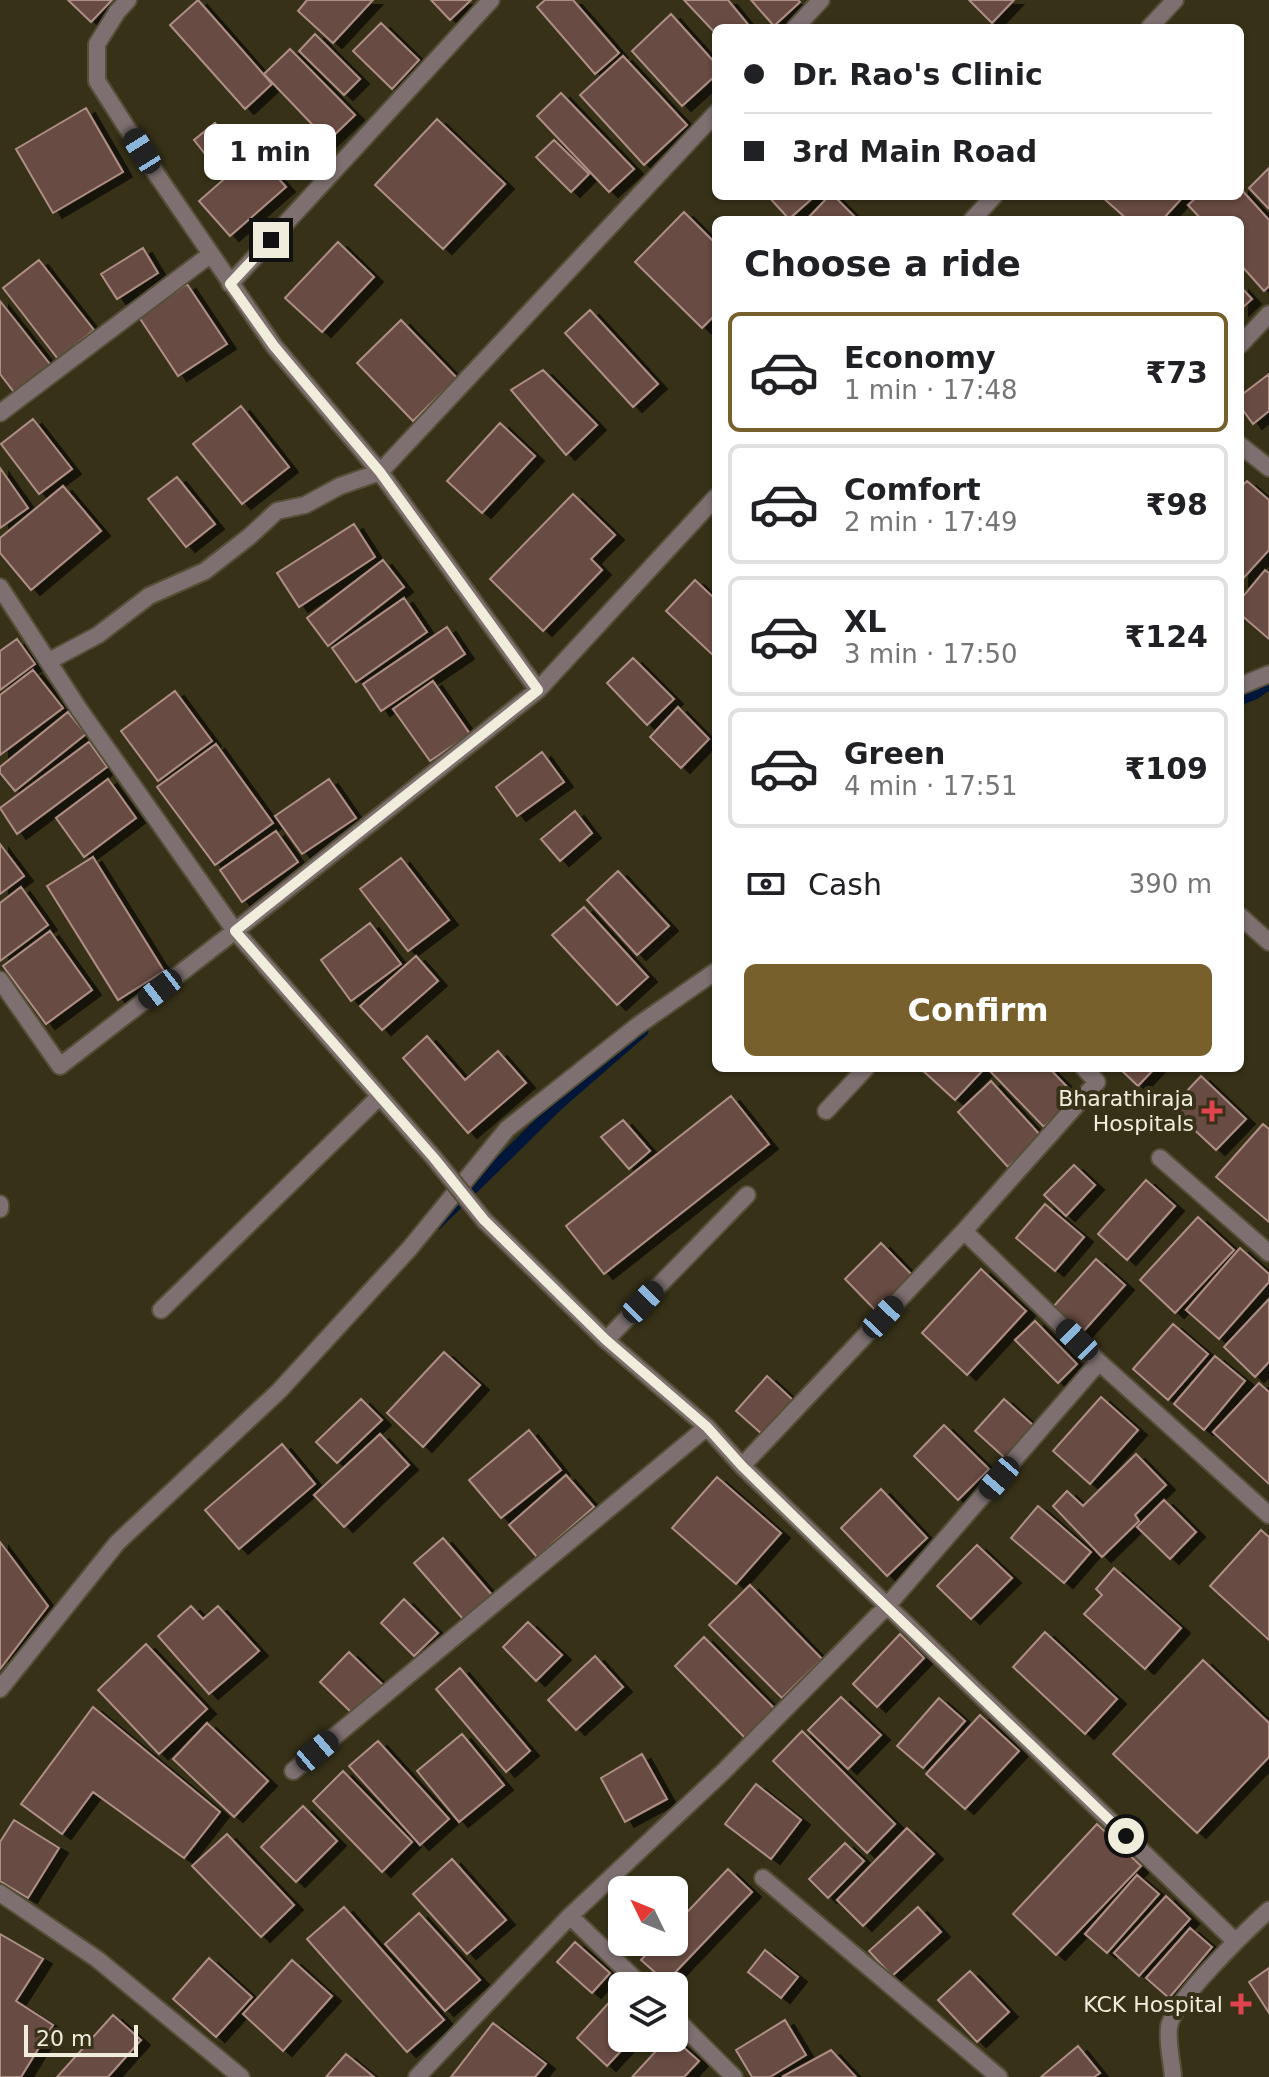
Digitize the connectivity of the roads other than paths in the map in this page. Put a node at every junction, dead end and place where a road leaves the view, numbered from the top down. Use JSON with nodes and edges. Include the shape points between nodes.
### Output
{"nodes":[{"id":1,"x":128,"y":0,"type":"edge"},
{"id":2,"x":491,"y":0,"type":"edge"},
{"id":3,"x":821,"y":0,"type":"edge"},
{"id":4,"x":1175,"y":0,"type":"edge"},
{"id":5,"x":799,"y":24,"type":"edge"},
{"id":6,"x":1153,"y":24,"type":"edge"},
{"id":7,"x":712,"y":117,"type":"edge"},
{"id":8,"x":990,"y":200,"type":"edge"},
{"id":9,"x":976,"y":216,"type":"edge"},
{"id":10,"x":211,"y":254,"type":"junction"},
{"id":11,"x":230,"y":284,"type":"junction"},
{"id":12,"x":1269,"y":314,"type":"edge"},
{"id":13,"x":1244,"y":341,"type":"edge"},
{"id":14,"x":0,"y":413,"type":"edge"},
{"id":15,"x":1244,"y":448,"type":"edge"},
{"id":16,"x":1269,"y":468,"type":"edge"},
{"id":17,"x":380,"y":472,"type":"junction"},
{"id":18,"x":712,"y":501,"type":"edge"},
{"id":19,"x":0,"y":587,"type":"edge"},
{"id":20,"x":49,"y":661,"type":"junction"},
{"id":21,"x":1266,"y":676,"type":"edge"},
{"id":22,"x":1244,"y":684,"type":"edge"},
{"id":23,"x":538,"y":690,"type":"junction"},
{"id":24,"x":1244,"y":920,"type":"edge"},
{"id":25,"x":235,"y":931,"type":"junction"},
{"id":26,"x":1269,"y":942,"type":"edge"},
{"id":27,"x":712,"y":974,"type":"edge"},
{"id":28,"x":0,"y":980,"type":"edge"},
{"id":29,"x":862,"y":1072,"type":"edge"},
{"id":30,"x":1088,"y":1072,"type":"edge"},
{"id":31,"x":380,"y":1096,"type":"junction"},
{"id":32,"x":826,"y":1111,"type":"dead end"},
{"id":33,"x":1160,"y":1158,"type":"dead end"},
{"id":34,"x":747,"y":1195,"type":"dead end"},
{"id":35,"x":964,"y":1231,"type":"junction"},
{"id":36,"x":1269,"y":1253,"type":"edge"},
{"id":37,"x":161,"y":1310,"type":"dead end"},
{"id":38,"x":606,"y":1340,"type":"junction"},
{"id":39,"x":1099,"y":1362,"type":"junction"},
{"id":40,"x":707,"y":1427,"type":"junction"},
{"id":41,"x":742,"y":1466,"type":"junction"},
{"id":42,"x":1269,"y":1515,"type":"edge"},
{"id":43,"x":886,"y":1607,"type":"junction"},
{"id":44,"x":0,"y":1689,"type":"edge"},
{"id":45,"x":293,"y":1771,"type":"dead end"},
{"id":46,"x":763,"y":1878,"type":"dead end"},
{"id":47,"x":0,"y":1893,"type":"edge"},
{"id":48,"x":1269,"y":1910,"type":"edge"},
{"id":49,"x":570,"y":1916,"type":"junction"},
{"id":50,"x":1235,"y":1941,"type":"junction"},
{"id":51,"x":628,"y":1972,"type":"edge"},
{"id":52,"x":688,"y":2031,"type":"edge"},
{"id":53,"x":241,"y":2077,"type":"edge"},
{"id":54,"x":417,"y":2077,"type":"edge"},
{"id":55,"x":734,"y":2077,"type":"edge"},
{"id":56,"x":999,"y":2077,"type":"edge"},
{"id":57,"x":1173,"y":2077,"type":"edge"}],
"edges":[{"from":1,"to":10,"type":"street","via":[[97,44],[97,81]]},
{"from":2,"to":11,"type":"street"},
{"from":3,"to":5,"type":"street"},
{"from":4,"to":6,"type":"street"},
{"from":7,"to":17,"type":"street"},
{"from":8,"to":9,"type":"street"},
{"from":10,"to":11,"type":"street"},
{"from":10,"to":14,"type":"street"},
{"from":11,"to":17,"type":"street","via":[[274,346]]},
{"from":12,"to":13,"type":"street"},
{"from":15,"to":16,"type":"street"},
{"from":17,"to":20,"type":"street","via":[[305,505],[277,511],[205,571],[149,596],[98,635]]},
{"from":17,"to":23,"type":"street"},
{"from":18,"to":23,"type":"street"},
{"from":19,"to":20,"type":"street"},
{"from":20,"to":25,"type":"street"},
{"from":21,"to":22,"type":"street"},
{"from":23,"to":25,"type":"street"},
{"from":24,"to":26,"type":"street"},
{"from":25,"to":28,"type":"street","via":[[60,1066]]},
{"from":25,"to":31,"type":"street"},
{"from":27,"to":44,"type":"street","via":[[507,1129],[410,1248],[279,1391],[117,1543]]},
{"from":29,"to":32,"type":"street"},
{"from":30,"to":35,"type":"street","via":[[1097,1082]]},
{"from":31,"to":37,"type":"street"},
{"from":31,"to":38,"type":"street","bridge":true,"via":[[484,1220]]},
{"from":33,"to":36,"type":"street"},
{"from":34,"to":38,"type":"street"},
{"from":35,"to":39,"type":"street"},
{"from":35,"to":41,"type":"street"},
{"from":38,"to":40,"type":"street"},
{"from":39,"to":42,"type":"street"},
{"from":39,"to":43,"type":"street"},
{"from":40,"to":41,"type":"street"},
{"from":40,"to":45,"type":"street"},
{"from":41,"to":43,"type":"street"},
{"from":43,"to":49,"type":"street","via":[[723,1772]]},
{"from":43,"to":50,"type":"street"},
{"from":46,"to":56,"type":"street"},
{"from":47,"to":53,"type":"street","via":[[97,1959]]},
{"from":48,"to":50,"type":"street"},
{"from":49,"to":51,"type":"street"},
{"from":49,"to":54,"type":"street"},
{"from":50,"to":57,"type":"street","via":[[1169,2025]]},
{"from":52,"to":55,"type":"street"}]}
